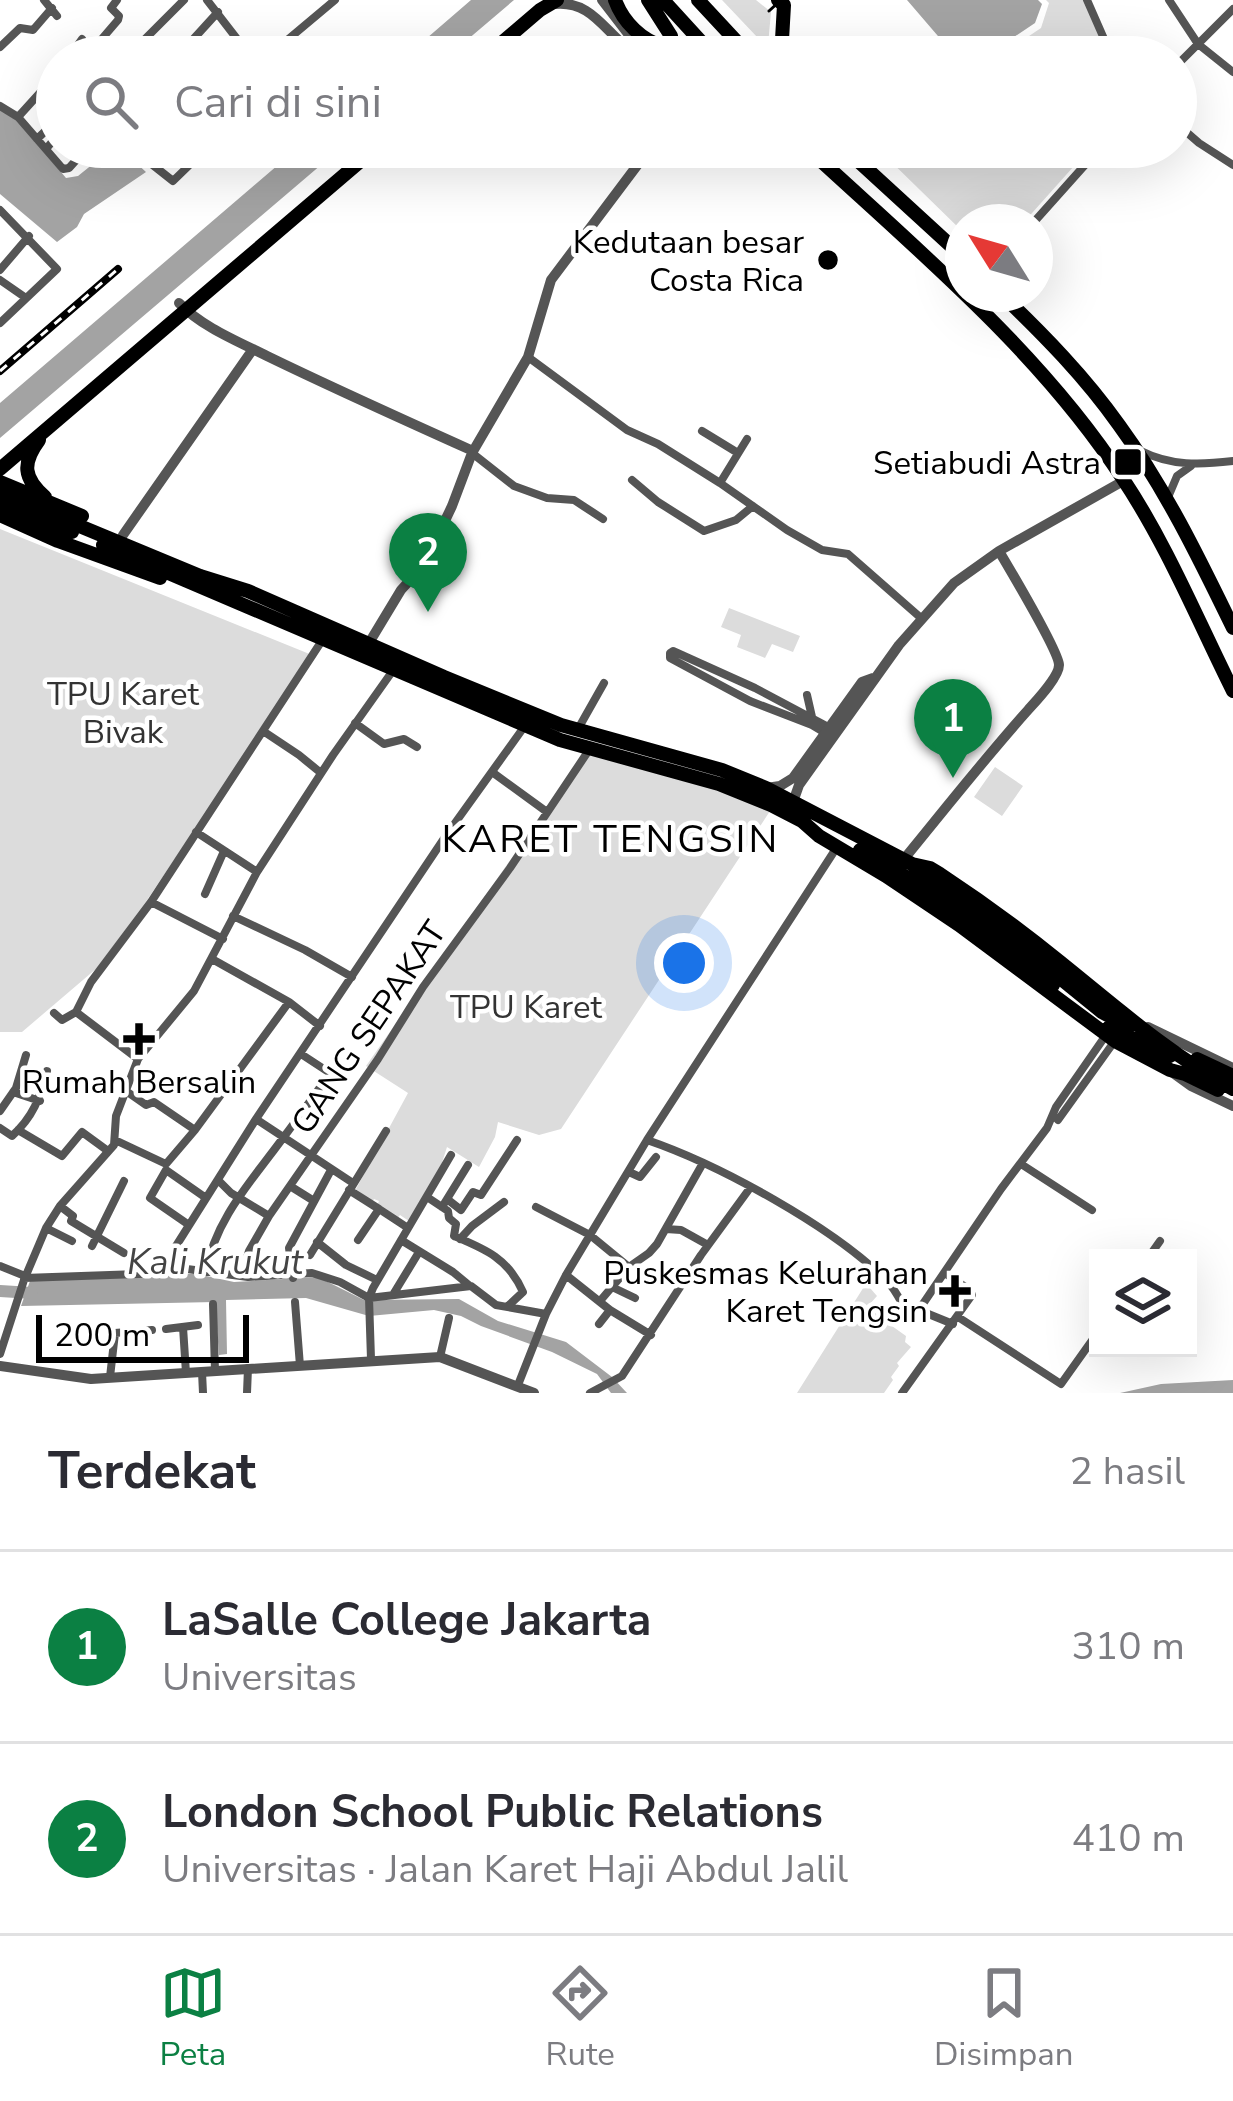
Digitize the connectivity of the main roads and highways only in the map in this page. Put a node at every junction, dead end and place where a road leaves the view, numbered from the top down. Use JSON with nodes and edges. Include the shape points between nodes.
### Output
{"nodes":[{"id":1,"x":557,"y":0,"type":"edge"},
{"id":2,"x":615,"y":0,"type":"edge"},
{"id":3,"x":648,"y":0,"type":"edge"},
{"id":4,"x":663,"y":0,"type":"edge"},
{"id":5,"x":698,"y":0,"type":"edge"},
{"id":6,"x":771,"y":0,"type":"edge"},
{"id":7,"x":537,"y":8,"type":"edge"},
{"id":8,"x":500,"y":36,"type":"edge"},
{"id":9,"x":507,"y":36,"type":"edge"},
{"id":10,"x":643,"y":36,"type":"edge"},
{"id":11,"x":671,"y":36,"type":"edge"},
{"id":12,"x":696,"y":36,"type":"edge"},
{"id":13,"x":731,"y":36,"type":"edge"},
{"id":14,"x":783,"y":36,"type":"edge"},
{"id":15,"x":339,"y":168,"type":"edge"},
{"id":16,"x":351,"y":168,"type":"edge"},
{"id":17,"x":828,"y":168,"type":"edge"},
{"id":18,"x":866,"y":168,"type":"edge"},
{"id":19,"x":945,"y":240,"type":"edge"},
{"id":20,"x":182,"y":306,"type":"junction"},
{"id":21,"x":1019,"y":312,"type":"edge"},
{"id":22,"x":53,"y":422,"type":"junction"},
{"id":23,"x":8,"y":455,"type":"edge"},
{"id":24,"x":0,"y":469,"type":"edge"},
{"id":25,"x":0,"y":482,"type":"edge"},
{"id":26,"x":22,"y":490,"type":"junction"},
{"id":27,"x":0,"y":493,"type":"edge"},
{"id":28,"x":61,"y":507,"type":"junction"},
{"id":29,"x":1,"y":514,"type":"edge"},
{"id":30,"x":58,"y":541,"type":"junction"},
{"id":31,"x":176,"y":570,"type":"junction"},
{"id":32,"x":222,"y":582,"type":"junction"},
{"id":33,"x":245,"y":605,"type":"junction"},
{"id":34,"x":1233,"y":628,"type":"edge"},
{"id":35,"x":1233,"y":692,"type":"edge"},
{"id":36,"x":802,"y":821,"type":"junction"},
{"id":37,"x":908,"y":862,"type":"junction"},
{"id":38,"x":933,"y":887,"type":"junction"},
{"id":39,"x":1233,"y":1072,"type":"edge"},
{"id":40,"x":1233,"y":1094,"type":"edge"}],
"edges":[{"from":1,"to":7,"type":"main road"},
{"from":2,"to":10,"type":"main road"},
{"from":3,"to":11,"type":"main road"},
{"from":4,"to":12,"type":"main road"},
{"from":5,"to":13,"type":"main road"},
{"from":6,"to":14,"type":"main road","via":[[784,17]]},
{"from":7,"to":8,"type":"main road"},
{"from":7,"to":9,"type":"main road"},
{"from":15,"to":20,"type":"main road"},
{"from":16,"to":20,"type":"main road"},
{"from":17,"to":35,"type":"main road","via":[[1060,393],[1125,480]]},
{"from":18,"to":19,"type":"main road"},
{"from":20,"to":22,"type":"main road"},
{"from":20,"to":23,"type":"main road"},
{"from":21,"to":34,"type":"main road","via":[[1134,447]]},
{"from":22,"to":23,"type":"main road"},
{"from":22,"to":28,"type":"main road","via":[[29,453],[26,471]]},
{"from":23,"to":24,"type":"main road"},
{"from":23,"to":26,"type":"main road","via":[[8,476]]},
{"from":25,"to":26,"type":"main road"},
{"from":26,"to":28,"type":"main road"},
{"from":26,"to":30,"type":"main road","via":[[8,498],[8,509]]},
{"from":27,"to":31,"type":"main road"},
{"from":28,"to":32,"type":"main road"},
{"from":29,"to":30,"type":"main road"},
{"from":29,"to":31,"type":"main road"},
{"from":30,"to":33,"type":"main road"},
{"from":31,"to":32,"type":"main road"},
{"from":31,"to":33,"type":"main road"},
{"from":32,"to":37,"type":"main road","via":[[577,730],[722,770]]},
{"from":33,"to":36,"type":"main road","via":[[525,726],[719,784]]},
{"from":36,"to":38,"type":"main road"},
{"from":36,"to":40,"type":"main road","via":[[1110,1038]]},
{"from":37,"to":38,"type":"main road"},
{"from":37,"to":40,"type":"main road","via":[[957,885]]},
{"from":38,"to":39,"type":"main road","via":[[1102,1012]]},
{"from":38,"to":40,"type":"main road","via":[[1079,1006]]}]}
